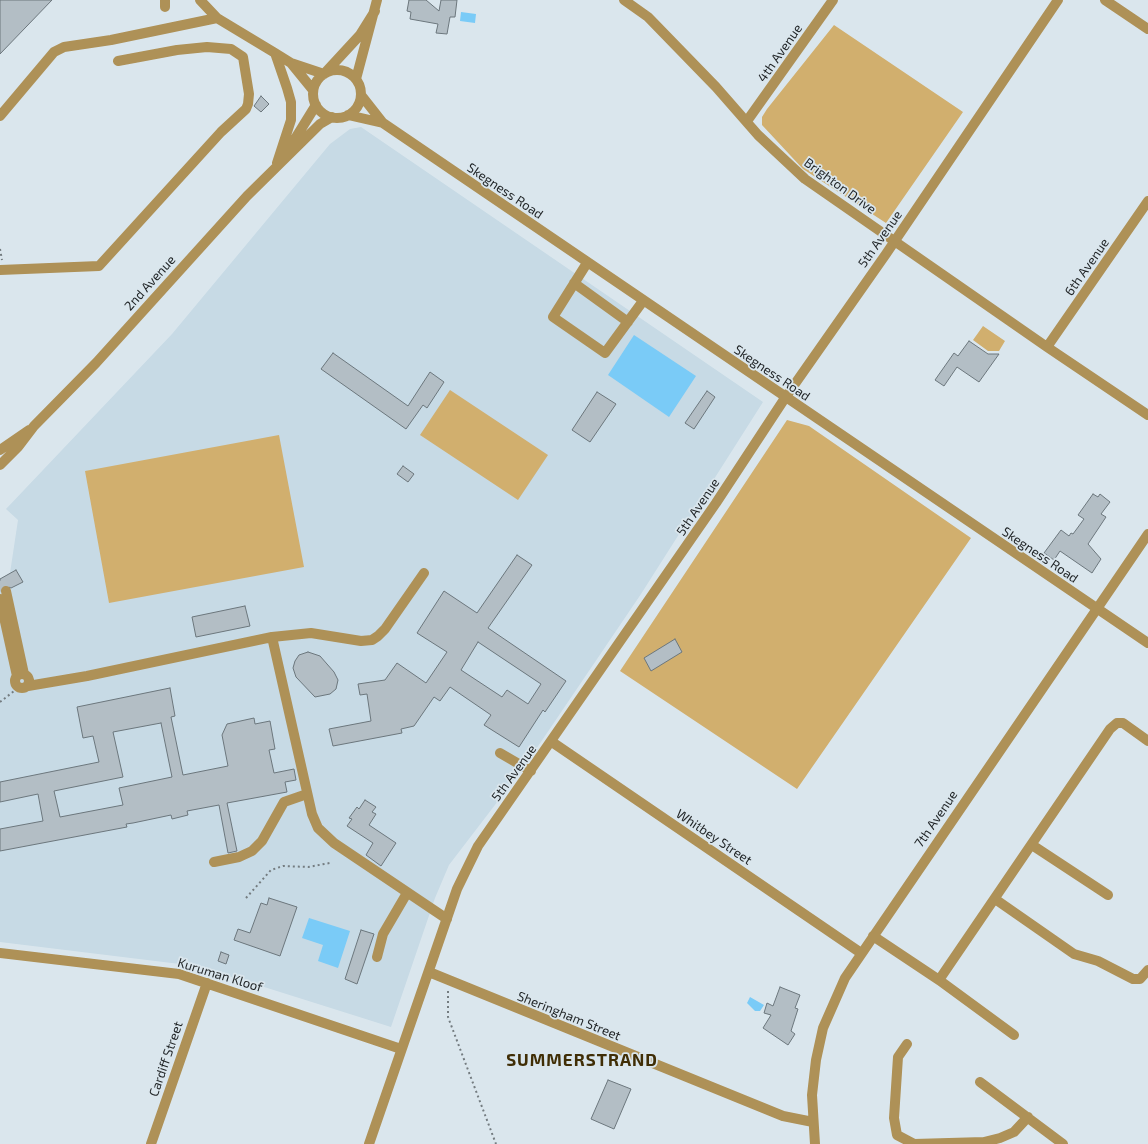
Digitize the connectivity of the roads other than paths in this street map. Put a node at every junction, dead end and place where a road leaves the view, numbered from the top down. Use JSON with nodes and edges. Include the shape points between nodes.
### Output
{"nodes":[{"id":1,"x":200,"y":0,"type":"edge"},
{"id":2,"x":377,"y":0,"type":"edge"},
{"id":3,"x":624,"y":0,"type":"edge"},
{"id":4,"x":833,"y":0,"type":"edge"},
{"id":5,"x":1058,"y":0,"type":"edge"},
{"id":6,"x":1105,"y":0,"type":"edge"},
{"id":7,"x":375,"y":11,"type":"junction"},
{"id":8,"x":217,"y":18,"type":"junction"},
{"id":9,"x":1148,"y":29,"type":"edge"},
{"id":10,"x":275,"y":53,"type":"junction"},
{"id":11,"x":118,"y":61,"type":"dead end"},
{"id":12,"x":291,"y":63,"type":"junction"},
{"id":13,"x":324,"y":74,"type":"junction"},
{"id":14,"x":356,"y":79,"type":"junction"},
{"id":15,"x":313,"y":90,"type":"junction"},
{"id":16,"x":361,"y":95,"type":"junction"},
{"id":17,"x":316,"y":105,"type":"junction"},
{"id":18,"x":348,"y":115,"type":"junction"},
{"id":19,"x":0,"y":116,"type":"edge"},
{"id":20,"x":332,"y":117,"type":"junction"},
{"id":21,"x":747,"y":121,"type":"junction"},
{"id":22,"x":382,"y":123,"type":"junction"},
{"id":23,"x":284,"y":157,"type":"junction"},
{"id":24,"x":275,"y":166,"type":"junction"},
{"id":25,"x":1148,"y":201,"type":"edge"},
{"id":26,"x":895,"y":241,"type":"junction"},
{"id":27,"x":587,"y":262,"type":"junction"},
{"id":28,"x":0,"y":270,"type":"edge"},
{"id":29,"x":574,"y":283,"type":"junction"},
{"id":30,"x":643,"y":301,"type":"junction"},
{"id":31,"x":628,"y":322,"type":"junction"},
{"id":32,"x":1047,"y":347,"type":"junction"},
{"id":33,"x":785,"y":398,"type":"junction"},
{"id":34,"x":1148,"y":415,"type":"edge"},
{"id":35,"x":34,"y":426,"type":"junction"},
{"id":36,"x":0,"y":450,"type":"edge"},
{"id":37,"x":0,"y":465,"type":"edge"},
{"id":38,"x":1148,"y":534,"type":"edge"},
{"id":39,"x":424,"y":573,"type":"dead end"},
{"id":40,"x":3,"y":599,"type":"tunnel mouth"},
{"id":41,"x":1097,"y":609,"type":"junction"},
{"id":42,"x":272,"y":637,"type":"junction"},
{"id":43,"x":1148,"y":643,"type":"edge"},
{"id":44,"x":1148,"y":741,"type":"edge"},
{"id":45,"x":552,"y":742,"type":"junction"},
{"id":46,"x":500,"y":753,"type":"dead end"},
{"id":47,"x":531,"y":771,"type":"junction"},
{"id":48,"x":308,"y":794,"type":"junction"},
{"id":49,"x":1032,"y":845,"type":"junction"},
{"id":50,"x":214,"y":862,"type":"dead end"},
{"id":51,"x":407,"y":893,"type":"junction"},
{"id":52,"x":1108,"y":895,"type":"dead end"},
{"id":53,"x":995,"y":899,"type":"junction"},
{"id":54,"x":447,"y":919,"type":"junction"},
{"id":55,"x":873,"y":936,"type":"junction"},
{"id":56,"x":0,"y":953,"type":"edge"},
{"id":57,"x":861,"y":953,"type":"junction"},
{"id":58,"x":377,"y":957,"type":"dead end"},
{"id":59,"x":1148,"y":970,"type":"edge"},
{"id":60,"x":429,"y":972,"type":"junction"},
{"id":61,"x":939,"y":980,"type":"junction"},
{"id":62,"x":207,"y":983,"type":"junction"},
{"id":63,"x":1014,"y":1035,"type":"dead end"},
{"id":64,"x":907,"y":1044,"type":"dead end"},
{"id":65,"x":402,"y":1049,"type":"junction"},
{"id":66,"x":980,"y":1082,"type":"dead end"},
{"id":67,"x":1028,"y":1117,"type":"junction"},
{"id":68,"x":813,"y":1122,"type":"junction"},
{"id":69,"x":984,"y":1143,"type":"edge"},
{"id":70,"x":151,"y":1144,"type":"edge"},
{"id":71,"x":369,"y":1144,"type":"edge"},
{"id":72,"x":815,"y":1144,"type":"edge"},
{"id":73,"x":914,"y":1144,"type":"edge"},
{"id":74,"x":1063,"y":1144,"type":"edge"}],
"edges":[{"from":1,"to":8,"type":"street"},
{"from":2,"to":7,"type":"street"},
{"from":3,"to":21,"type":"street","name":"Brighton Drive","via":[[648,17]]},
{"from":4,"to":21,"type":"street","name":"4th Avenue"},
{"from":5,"to":26,"type":"street","name":"5th Avenue"},
{"from":6,"to":9,"type":"street"},
{"from":7,"to":13,"type":"street","via":[[360,35]]},
{"from":7,"to":14,"type":"street"},
{"from":8,"to":10,"type":"street"},
{"from":8,"to":19,"type":"street","via":[[64,47],[54,52]]},
{"from":10,"to":12,"type":"street"},
{"from":10,"to":24,"type":"street","via":[[289,95],[291,120]]},
{"from":11,"to":28,"type":"street","via":[[184,49],[231,49],[242,57],[249,94],[248,104],[98,266]]},
{"from":12,"to":13,"type":"street"},
{"from":12,"to":15,"type":"street"},
{"from":13,"to":14,"type":"street","via":[[337,70],[344,71]]},
{"from":13,"to":15,"type":"street"},
{"from":14,"to":16,"type":"street"},
{"from":15,"to":17,"type":"street"},
{"from":16,"to":18,"type":"street","via":[[357,106]]},
{"from":16,"to":22,"type":"street","name":"Skegness Road"},
{"from":17,"to":20,"type":"street","via":[[322,113]]},
{"from":17,"to":23,"type":"street","name":"2nd Avenue"},
{"from":18,"to":20,"type":"street"},
{"from":18,"to":22,"type":"street","name":"Skegness Road"},
{"from":20,"to":23,"type":"street","name":"2nd Avenue","via":[[320,124]]},
{"from":21,"to":26,"type":"street","name":"Brighton Drive","via":[[805,179]]},
{"from":22,"to":27,"type":"street","name":"Skegness Road"},
{"from":23,"to":24,"type":"street","name":"2nd Avenue"},
{"from":24,"to":35,"type":"street","name":"2nd Avenue","via":[[96,363]]},
{"from":25,"to":32,"type":"street","name":"6th Avenue"},
{"from":26,"to":32,"type":"street","name":"Brighton Drive"},
{"from":26,"to":33,"type":"street","name":"5th Avenue"},
{"from":27,"to":29,"type":"street"},
{"from":27,"to":30,"type":"street","name":"Skegness Road"},
{"from":29,"to":31,"type":"street"},
{"from":29,"to":31,"type":"street","via":[[553,317],[605,353]]},
{"from":30,"to":31,"type":"street"},
{"from":30,"to":33,"type":"street","name":"Skegness Road"},
{"from":32,"to":34,"type":"street","name":"Brighton Drive"},
{"from":33,"to":41,"type":"street","name":"Skegness Road"},
{"from":33,"to":45,"type":"street","name":"5th Avenue","via":[[716,504]]},
{"from":35,"to":36,"type":"street","name":"2nd Avenue"},
{"from":35,"to":37,"type":"street","name":"2nd Avenue"},
{"from":38,"to":41,"type":"street","name":"7th Avenue"},
{"from":39,"to":42,"type":"street","via":[[385,629],[372,640],[361,641],[311,633]]},
{"from":40,"to":42,"type":"street","via":[[21,675],[29,679],[23,687]]},
{"from":41,"to":43,"type":"street","name":"Skegness Road"},
{"from":41,"to":55,"type":"street","name":"7th Avenue"},
{"from":42,"to":48,"type":"street"},
{"from":44,"to":49,"type":"street","via":[[1123,723],[1114,725]]},
{"from":45,"to":47,"type":"street","name":"5th Avenue"},
{"from":45,"to":57,"type":"street","name":"Whitbey Street"},
{"from":46,"to":47,"type":"street"},
{"from":47,"to":54,"type":"street","name":"5th Avenue","via":[[471,859]]},
{"from":48,"to":50,"type":"street","via":[[284,802],[262,841],[252,851]]},
{"from":48,"to":51,"type":"street","via":[[316,824],[327,838]]},
{"from":49,"to":52,"type":"street"},
{"from":49,"to":53,"type":"street"},
{"from":51,"to":54,"type":"street"},
{"from":51,"to":58,"type":"street","via":[[383,934]]},
{"from":53,"to":59,"type":"street","via":[[1074,954],[1098,962],[1133,980],[1140,979]]},
{"from":53,"to":61,"type":"street"},
{"from":54,"to":60,"type":"street","name":"5th Avenue"},
{"from":55,"to":57,"type":"street","name":"7th Avenue"},
{"from":55,"to":61,"type":"street"},
{"from":56,"to":62,"type":"street","name":"Kuruman Kloof","via":[[179,974]]},
{"from":57,"to":68,"type":"street","name":"7th Avenue","via":[[840,988],[823,1028],[814,1070]]},
{"from":60,"to":65,"type":"street","name":"5th Avenue"},
{"from":60,"to":68,"type":"street","name":"Sheringham Street","via":[[783,1116]]},
{"from":61,"to":63,"type":"street"},
{"from":62,"to":65,"type":"street","name":"Kuruman Kloof"},
{"from":62,"to":70,"type":"street","name":"Cardiff Street"},
{"from":64,"to":73,"type":"street","via":[[898,1057],[894,1118],[897,1135]]},
{"from":65,"to":71,"type":"street","name":"5th Avenue"},
{"from":66,"to":67,"type":"street"},
{"from":67,"to":69,"type":"street","via":[[1014,1132]]},
{"from":67,"to":74,"type":"street"},
{"from":68,"to":72,"type":"street","name":"7th Avenue"},
{"from":69,"to":73,"type":"street"}]}
